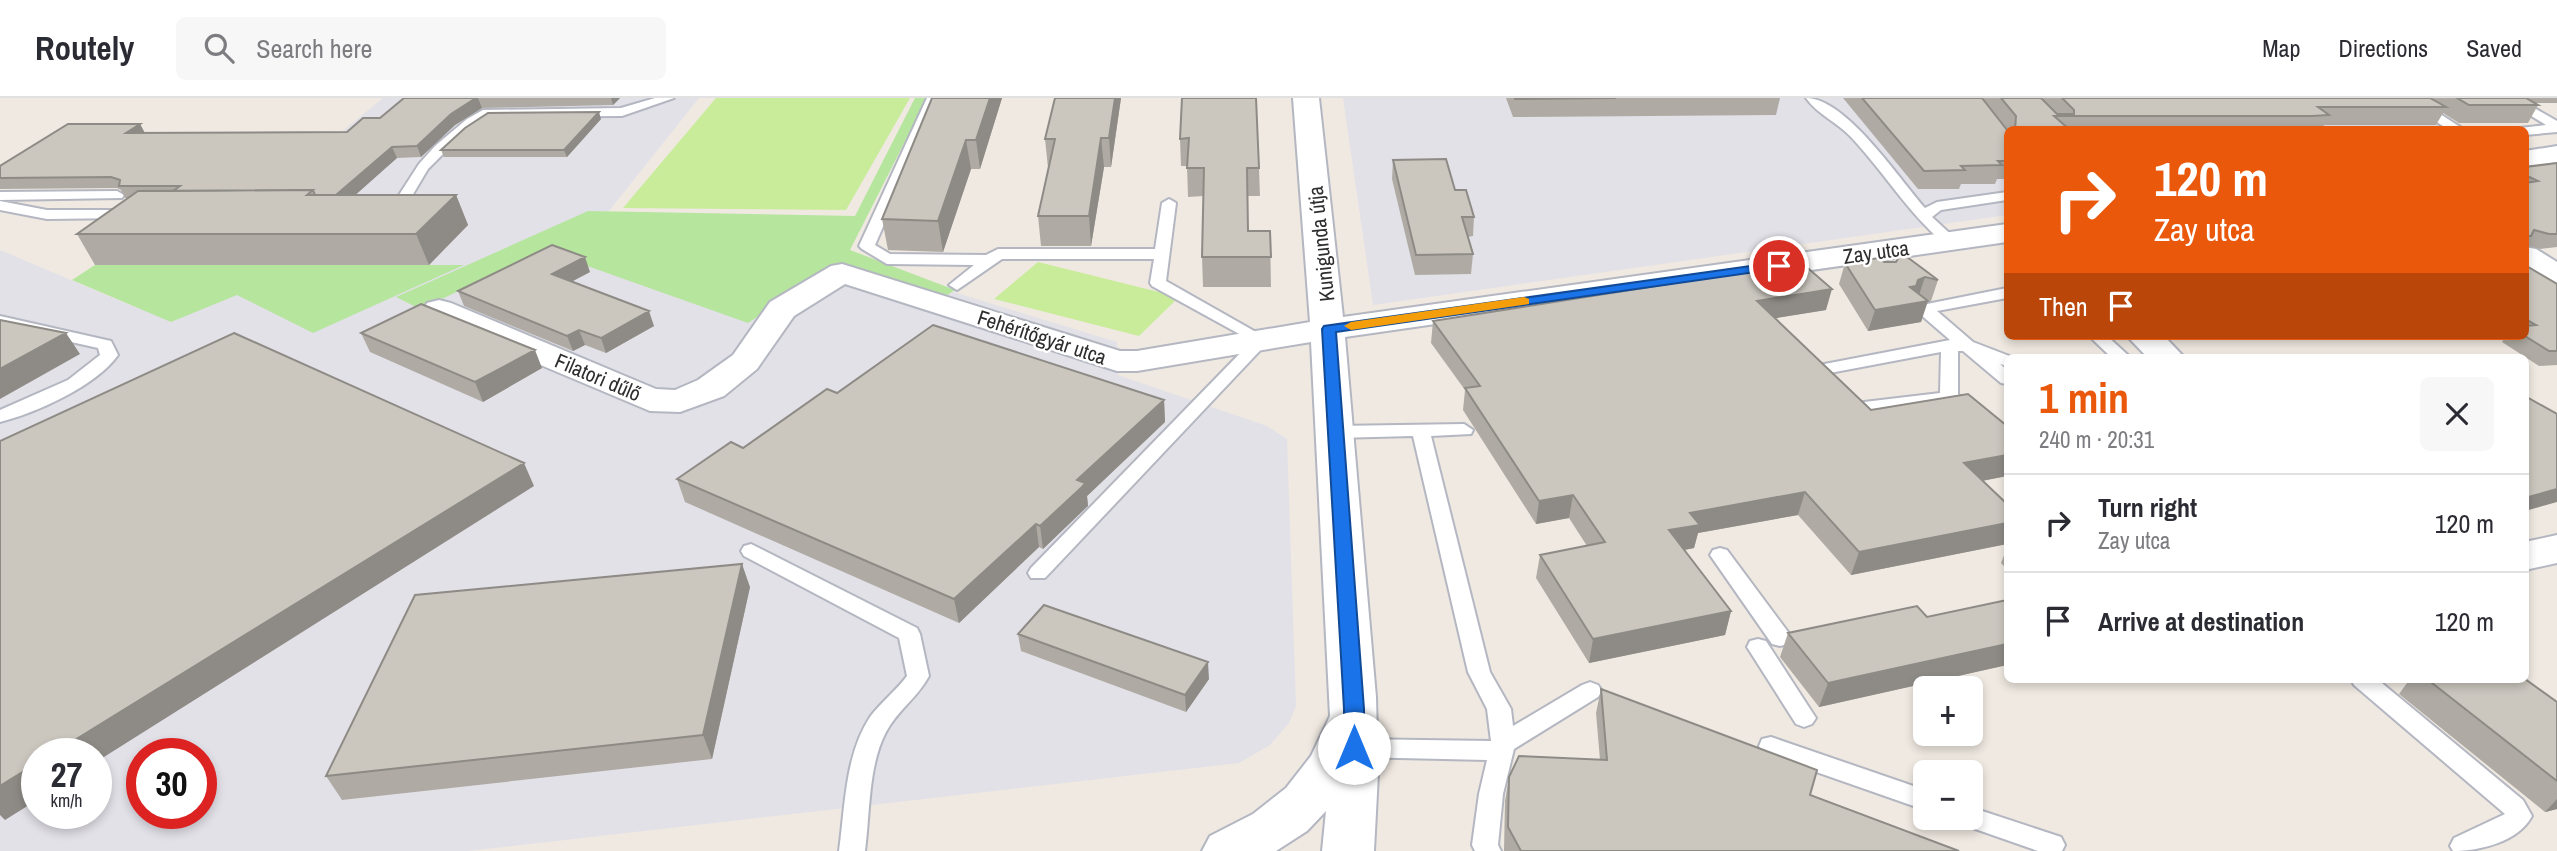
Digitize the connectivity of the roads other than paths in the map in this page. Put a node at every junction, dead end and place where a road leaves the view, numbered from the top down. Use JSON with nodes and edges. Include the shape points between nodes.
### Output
{"nodes":[{"id":1,"x":668,"y":98,"type":"edge"},
{"id":2,"x":933,"y":98,"type":"edge"},
{"id":3,"x":1307,"y":98,"type":"edge"},
{"id":4,"x":1812,"y":98,"type":"edge"},
{"id":5,"x":2508,"y":98,"type":"edge"},
{"id":6,"x":2403,"y":99,"type":"edge"},
{"id":7,"x":2452,"y":126,"type":"edge"},
{"id":8,"x":2557,"y":127,"type":"edge"},
{"id":9,"x":2529,"y":130,"type":"edge"},
{"id":10,"x":2557,"y":155,"type":"edge"},
{"id":11,"x":2529,"y":158,"type":"edge"},
{"id":12,"x":117,"y":195,"type":"edge"},
{"id":13,"x":0,"y":196,"type":"edge"},
{"id":14,"x":2004,"y":196,"type":"edge"},
{"id":15,"x":1169,"y":203,"type":"dead end"},
{"id":16,"x":0,"y":205,"type":"edge"},
{"id":17,"x":373,"y":213,"type":"edge"},
{"id":18,"x":150,"y":214,"type":"edge"},
{"id":19,"x":1923,"y":216,"type":"junction"},
{"id":20,"x":2004,"y":233,"type":"edge"},
{"id":21,"x":1950,"y":241,"type":"junction"},
{"id":22,"x":1162,"y":254,"type":"junction"},
{"id":23,"x":2529,"y":258,"type":"edge"},
{"id":24,"x":987,"y":260,"type":"junction"},
{"id":25,"x":842,"y":273,"type":"joint"},
{"id":26,"x":2557,"y":275,"type":"edge"},
{"id":27,"x":957,"y":285,"type":"dead end"},
{"id":28,"x":2004,"y":293,"type":"edge"},
{"id":29,"x":439,"y":310,"type":"edge"},
{"id":30,"x":0,"y":321,"type":"edge"},
{"id":31,"x":1329,"y":329,"type":"junction"},
{"id":32,"x":1262,"y":340,"type":"junction"},
{"id":33,"x":2102,"y":340,"type":"edge"},
{"id":34,"x":2148,"y":340,"type":"edge"},
{"id":35,"x":1950,"y":345,"type":"junction"},
{"id":36,"x":1969,"y":346,"type":"junction"},
{"id":37,"x":2118,"y":354,"type":"edge"},
{"id":38,"x":2164,"y":354,"type":"edge"},
{"id":39,"x":2004,"y":360,"type":"edge"},
{"id":40,"x":1814,"y":371,"type":"edge"},
{"id":41,"x":2004,"y":376,"type":"edge"},
{"id":42,"x":1949,"y":397,"type":"junction"},
{"id":43,"x":1864,"y":407,"type":"edge"},
{"id":44,"x":0,"y":417,"type":"edge"},
{"id":45,"x":1464,"y":430,"type":"dead end"},
{"id":46,"x":1421,"y":431,"type":"junction"},
{"id":47,"x":1336,"y":432,"type":"junction"},
{"id":48,"x":2004,"y":440,"type":"edge"},
{"id":49,"x":2557,"y":549,"type":"edge"},
{"id":50,"x":751,"y":551,"type":"dead end"},
{"id":51,"x":1720,"y":555,"type":"dead end"},
{"id":52,"x":2529,"y":555,"type":"edge"},
{"id":53,"x":1038,"y":573,"type":"dead end"},
{"id":54,"x":1780,"y":638,"type":"dead end"},
{"id":55,"x":1758,"y":647,"type":"dead end"},
{"id":56,"x":2367,"y":683,"type":"edge"},
{"id":57,"x":1590,"y":691,"type":"dead end"},
{"id":58,"x":1804,"y":718,"type":"dead end"},
{"id":59,"x":1354,"y":729,"type":"junction"},
{"id":60,"x":1771,"y":746,"type":"dead end"},
{"id":61,"x":1502,"y":748,"type":"junction"},
{"id":62,"x":1913,"y":796,"type":"edge"},
{"id":63,"x":1983,"y":821,"type":"edge"},
{"id":64,"x":2052,"y":845,"type":"dead end"},
{"id":65,"x":2463,"y":846,"type":"dead end"},
{"id":66,"x":852,"y":851,"type":"edge"},
{"id":67,"x":1228,"y":851,"type":"edge"},
{"id":68,"x":1348,"y":851,"type":"edge"},
{"id":69,"x":1488,"y":851,"type":"edge"}],
"edges":[{"from":1,"to":17,"type":"lane","via":[[622,112],[488,113],[475,117],[420,172],[408,197],[391,209]]},
{"from":2,"to":24,"type":"lane","via":[[867,246],[887,259]]},
{"from":3,"to":31,"type":"street","name":"Kunigunda útja"},
{"from":4,"to":19,"type":"lane","via":[[1821,110],[1856,133]]},
{"from":5,"to":8,"type":"lane"},
{"from":6,"to":7,"type":"lane"},
{"from":8,"to":9,"type":"lane"},
{"from":10,"to":11,"type":"street"},
{"from":12,"to":13,"type":"lane"},
{"from":14,"to":19,"type":"lane","via":[[1937,206]]},
{"from":15,"to":22,"type":"lane"},
{"from":16,"to":18,"type":"lane","via":[[46,215]]},
{"from":19,"to":21,"type":"lane"},
{"from":20,"to":21,"type":"street","name":"Zay utca"},
{"from":21,"to":31,"type":"street","name":"Zay utca","via":[[1867,262]]},
{"from":22,"to":24,"type":"lane","via":[[998,254]]},
{"from":22,"to":32,"type":"lane","via":[[1158,283]]},
{"from":23,"to":26,"type":"street"},
{"from":24,"to":27,"type":"lane"},
{"from":25,"to":29,"type":"street","name":"Filatori dűlő","via":[[782,309],[745,362],[711,388],[680,401],[650,400]]},
{"from":25,"to":32,"type":"street","name":"Fehérítőgyár utca","via":[[1117,361],[1155,360]]},
{"from":28,"to":36,"type":"lane","via":[[1921,307]]},
{"from":30,"to":44,"type":"lane","via":[[105,345],[109,355],[80,380]]},
{"from":31,"to":32,"type":"street","name":"Fehérítőgyár utca"},
{"from":31,"to":47,"type":"street","name":"Kunigunda útja"},
{"from":32,"to":53,"type":"lane"},
{"from":33,"to":37,"type":"lane"},
{"from":34,"to":38,"type":"street"},
{"from":35,"to":36,"type":"lane"},
{"from":35,"to":40,"type":"lane"},
{"from":35,"to":42,"type":"lane"},
{"from":36,"to":39,"type":"lane"},
{"from":36,"to":41,"type":"lane"},
{"from":42,"to":43,"type":"lane"},
{"from":42,"to":48,"type":"lane"},
{"from":45,"to":46,"type":"lane"},
{"from":46,"to":47,"type":"lane"},
{"from":46,"to":61,"type":"lane","via":[[1479,672],[1499,709]]},
{"from":47,"to":59,"type":"street","name":"Kunigunda útja"},
{"from":49,"to":52,"type":"street"},
{"from":50,"to":66,"type":"lane","via":[[909,634],[918,676],[875,730],[867,751]]},
{"from":51,"to":54,"type":"lane"},
{"from":55,"to":58,"type":"lane"},
{"from":56,"to":65,"type":"lane","via":[[2514,807],[2519,816],[2513,823]]},
{"from":57,"to":61,"type":"lane"},
{"from":59,"to":61,"type":"lane"},
{"from":59,"to":67,"type":"street","via":[[1305,803],[1267,834]]},
{"from":59,"to":68,"type":"street","name":"Kunigunda útja"},
{"from":60,"to":62,"type":"lane"},
{"from":61,"to":69,"type":"lane","via":[[1491,794]]},
{"from":63,"to":64,"type":"lane"}]}
